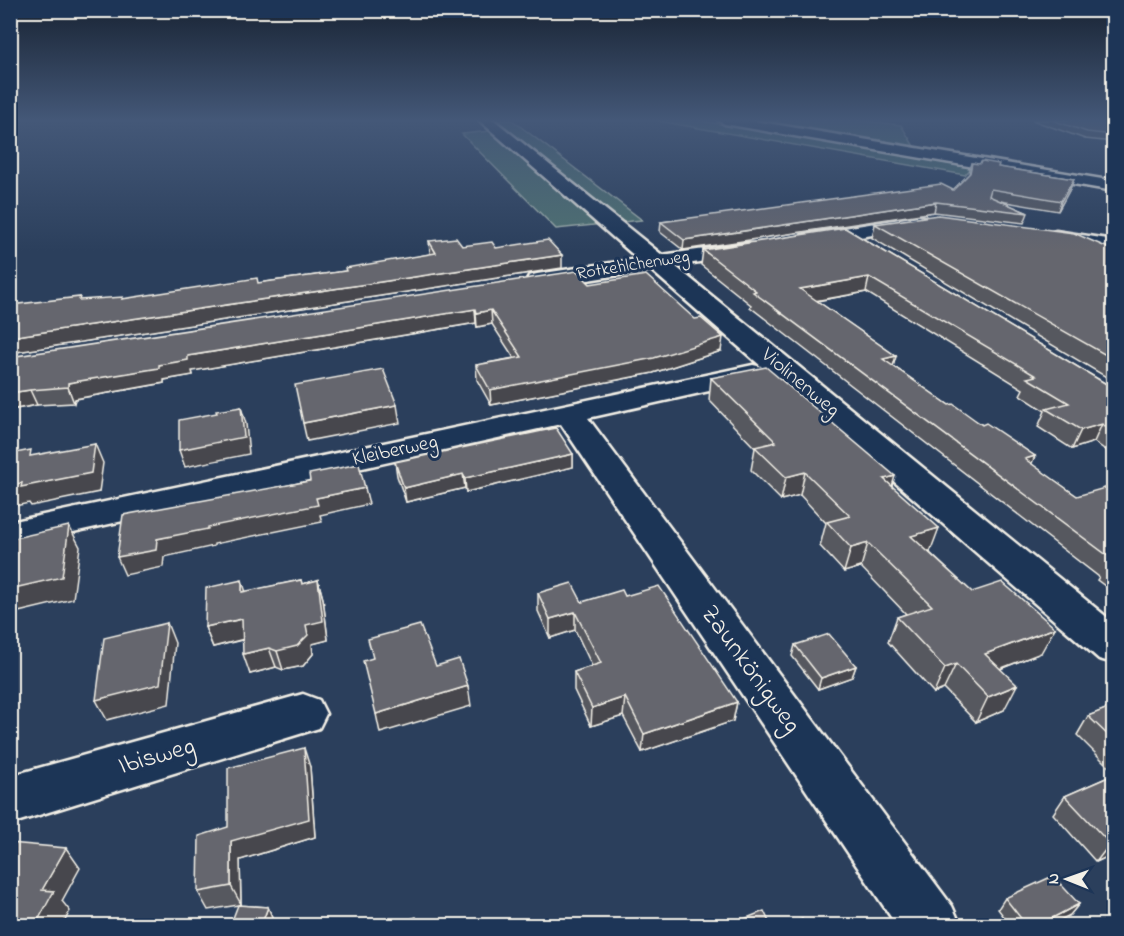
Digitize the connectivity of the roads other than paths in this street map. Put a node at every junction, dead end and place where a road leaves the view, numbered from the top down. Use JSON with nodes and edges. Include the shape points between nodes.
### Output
{"nodes":[{"id":1,"x":539,"y":164,"type":"edge"},
{"id":2,"x":982,"y":164,"type":"edge"},
{"id":3,"x":1113,"y":186,"type":"edge"},
{"id":4,"x":944,"y":221,"type":"edge"},
{"id":5,"x":1032,"y":233,"type":"edge"},
{"id":6,"x":846,"y":234,"type":"junction"},
{"id":7,"x":787,"y":243,"type":"edge"},
{"id":8,"x":763,"y":246,"type":"edge"},
{"id":9,"x":1113,"y":246,"type":"edge"},
{"id":10,"x":876,"y":252,"type":"edge"},
{"id":11,"x":657,"y":262,"type":"junction"},
{"id":12,"x":516,"y":284,"type":"edge"},
{"id":13,"x":780,"y":367,"type":"junction"},
{"id":14,"x":570,"y":413,"type":"junction"},
{"id":15,"x":10,"y":534,"type":"edge"},
{"id":16,"x":1113,"y":647,"type":"edge"},
{"id":17,"x":303,"y":714,"type":"dead end"},
{"id":18,"x":10,"y":800,"type":"edge"},
{"id":19,"x":932,"y":926,"type":"edge"}],
"edges":[{"from":1,"to":11,"type":"street","name":"Violinenweg"},
{"from":2,"to":3,"type":"street"},
{"from":4,"to":6,"type":"street"},
{"from":5,"to":9,"type":"street"},
{"from":6,"to":7,"type":"street"},
{"from":6,"to":10,"type":"street"},
{"from":8,"to":11,"type":"street","name":"Rotkehlchenweg"},
{"from":11,"to":12,"type":"street","name":"Rotkehlchenweg"},
{"from":11,"to":13,"type":"street","name":"Violinenweg"},
{"from":13,"to":14,"type":"street","name":"Kleiberweg"},
{"from":13,"to":16,"type":"street","name":"Violinenweg"},
{"from":14,"to":15,"type":"street","name":"Kleiberweg"},
{"from":14,"to":19,"type":"street","name":"Zaunkönigweg"},
{"from":17,"to":18,"type":"street","name":"Ibisweg"}]}
